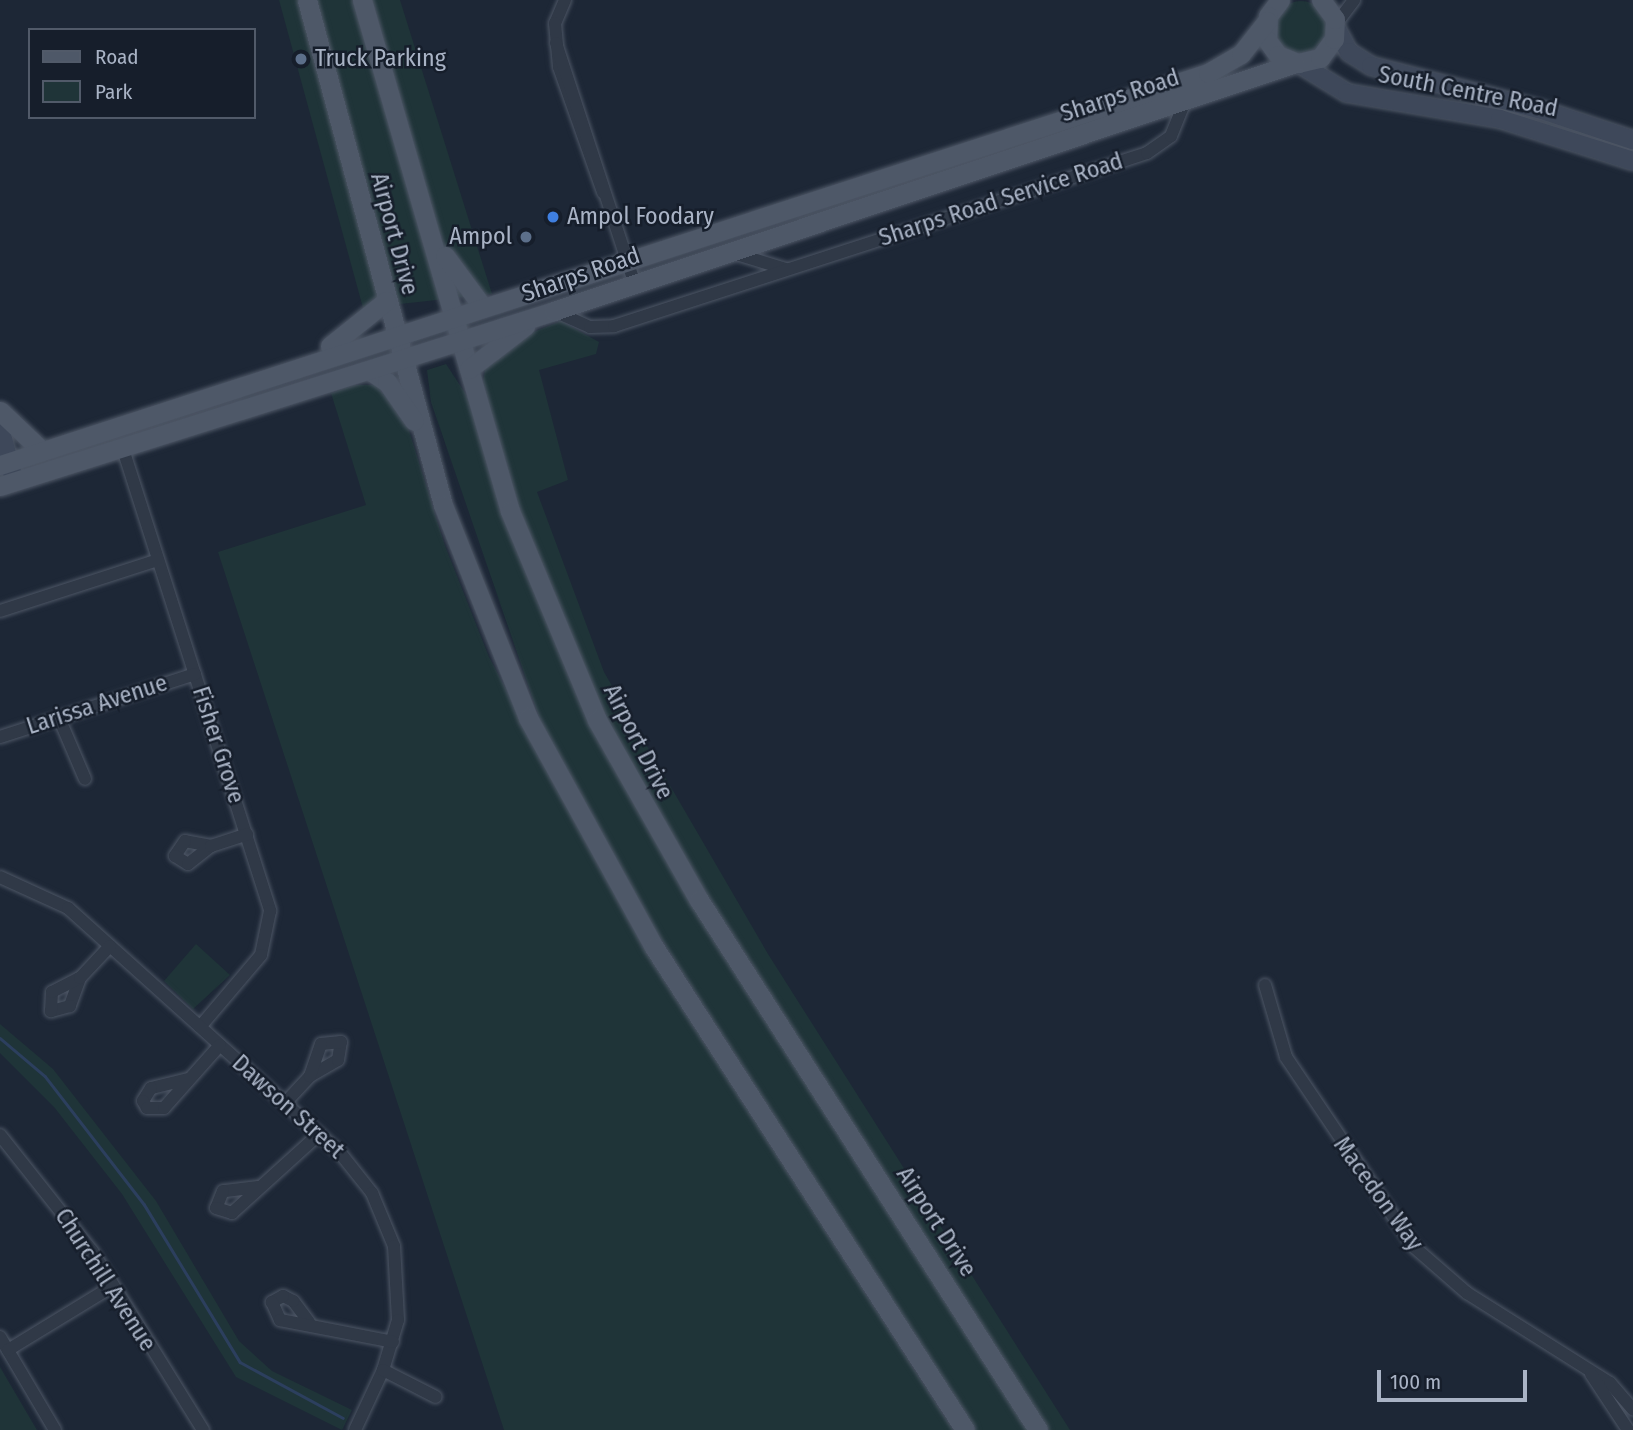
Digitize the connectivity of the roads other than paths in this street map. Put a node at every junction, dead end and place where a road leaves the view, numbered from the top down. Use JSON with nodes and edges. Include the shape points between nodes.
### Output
{"nodes":[{"id":1,"x":307,"y":0,"type":"edge"},
{"id":2,"x":362,"y":0,"type":"edge"},
{"id":3,"x":565,"y":0,"type":"edge"},
{"id":4,"x":1321,"y":0,"type":"edge"},
{"id":5,"x":1354,"y":0,"type":"edge"},
{"id":6,"x":1273,"y":7,"type":"edge"},
{"id":7,"x":1336,"y":26,"type":"junction"},
{"id":8,"x":1296,"y":63,"type":"junction"},
{"id":9,"x":1185,"y":100,"type":"junction"},
{"id":10,"x":1633,"y":140,"type":"edge"},
{"id":11,"x":1633,"y":161,"type":"edge"},
{"id":12,"x":431,"y":230,"type":"junction"},
{"id":13,"x":726,"y":250,"type":"junction"},
{"id":14,"x":628,"y":262,"type":"junction"},
{"id":15,"x":789,"y":269,"type":"junction"},
{"id":16,"x":634,"y":282,"type":"junction"},
{"id":17,"x":386,"y":301,"type":"junction"},
{"id":18,"x":482,"y":306,"type":"junction"},
{"id":19,"x":547,"y":313,"type":"junction"},
{"id":20,"x":454,"y":315,"type":"junction"},
{"id":21,"x":394,"y":333,"type":"junction"},
{"id":22,"x":461,"y":341,"type":"junction"},
{"id":23,"x":402,"y":360,"type":"junction"},
{"id":24,"x":308,"y":361,"type":"junction"},
{"id":25,"x":469,"y":369,"type":"junction"},
{"id":26,"x":369,"y":370,"type":"junction"},
{"id":27,"x":0,"y":411,"type":"edge"},
{"id":28,"x":0,"y":428,"type":"edge"},
{"id":29,"x":424,"y":437,"type":"junction"},
{"id":30,"x":122,"y":446,"type":"junction"},
{"id":31,"x":42,"y":451,"type":"junction"},
{"id":32,"x":5,"y":463,"type":"edge"},
{"id":33,"x":7,"y":484,"type":"edge"},
{"id":34,"x":158,"y":560,"type":"junction"},
{"id":35,"x":0,"y":611,"type":"edge"},
{"id":36,"x":194,"y":674,"type":"junction"},
{"id":37,"x":59,"y":718,"type":"junction"},
{"id":38,"x":0,"y":737,"type":"edge"},
{"id":39,"x":85,"y":779,"type":"dead end"},
{"id":40,"x":247,"y":834,"type":"junction"},
{"id":41,"x":211,"y":846,"type":"dead end"},
{"id":42,"x":0,"y":877,"type":"edge"},
{"id":43,"x":110,"y":946,"type":"junction"},
{"id":44,"x":80,"y":978,"type":"dead end"},
{"id":45,"x":1265,"y":985,"type":"dead end"},
{"id":46,"x":200,"y":1027,"type":"junction"},
{"id":47,"x":220,"y":1045,"type":"junction"},
{"id":48,"x":310,"y":1076,"type":"dead end"},
{"id":49,"x":188,"y":1079,"type":"dead end"},
{"id":50,"x":285,"y":1103,"type":"junction"},
{"id":51,"x":319,"y":1134,"type":"junction"},
{"id":52,"x":0,"y":1135,"type":"edge"},
{"id":53,"x":258,"y":1187,"type":"dead end"},
{"id":54,"x":113,"y":1286,"type":"junction"},
{"id":55,"x":309,"y":1322,"type":"dead end"},
{"id":56,"x":0,"y":1337,"type":"edge"},
{"id":57,"x":393,"y":1342,"type":"junction"},
{"id":58,"x":8,"y":1350,"type":"junction"},
{"id":59,"x":383,"y":1370,"type":"junction"},
{"id":60,"x":1591,"y":1374,"type":"junction"},
{"id":61,"x":436,"y":1397,"type":"dead end"},
{"id":62,"x":1633,"y":1409,"type":"edge"},
{"id":63,"x":55,"y":1430,"type":"edge"},
{"id":64,"x":203,"y":1430,"type":"edge"},
{"id":65,"x":355,"y":1430,"type":"edge"},
{"id":66,"x":965,"y":1430,"type":"edge"},
{"id":67,"x":1038,"y":1430,"type":"edge"},
{"id":68,"x":1628,"y":1430,"type":"edge"}],
"edges":[{"from":1,"to":17,"type":"main road","name":"Airport Drive"},
{"from":2,"to":12,"type":"main road","name":"Airport Drive"},
{"from":3,"to":14,"type":"street","via":[[556,17],[562,74]]},
{"from":4,"to":7,"type":"main road"},
{"from":5,"to":7,"type":"street"},
{"from":6,"to":8,"type":"main road","via":[[1272,48]]},
{"from":6,"to":14,"type":"main road","name":"Sharps Road","via":[[1241,54],[1208,73]]},
{"from":7,"to":8,"type":"main road","name":"Sharps Road","via":[[1325,54]]},
{"from":7,"to":10,"type":"street","name":"South Centre Road","via":[[1349,52],[1371,66],[1539,108]]},
{"from":8,"to":9,"type":"main road","name":"Sharps Road"},
{"from":8,"to":11,"type":"street","name":"South Centre Road","via":[[1347,93],[1500,119]]},
{"from":9,"to":13,"type":"main road","name":"Sharps Road"},
{"from":9,"to":15,"type":"street","name":"Sharps Road Service Road","via":[[1158,148]]},
{"from":12,"to":18,"type":"main road","via":[[463,287]]},
{"from":12,"to":20,"type":"main road","name":"Airport Drive"},
{"from":13,"to":15,"type":"street"},
{"from":13,"to":16,"type":"main road","name":"Sharps Road"},
{"from":14,"to":16,"type":"street"},
{"from":14,"to":18,"type":"main road","name":"Sharps Road"},
{"from":15,"to":19,"type":"street","name":"Sharps Road Service Road","via":[[614,326],[590,327]]},
{"from":16,"to":19,"type":"main road","name":"Sharps Road"},
{"from":17,"to":21,"type":"main road","name":"Airport Drive"},
{"from":17,"to":24,"type":"main road"},
{"from":18,"to":20,"type":"main road","name":"Sharps Road"},
{"from":19,"to":22,"type":"main road","name":"Sharps Road"},
{"from":19,"to":25,"type":"main road"},
{"from":20,"to":21,"type":"main road","name":"Sharps Road"},
{"from":20,"to":22,"type":"main road","name":"Airport Drive"},
{"from":21,"to":23,"type":"main road","name":"Airport Drive"},
{"from":21,"to":24,"type":"main road","name":"Sharps Road"},
{"from":22,"to":23,"type":"main road","name":"Sharps Road"},
{"from":22,"to":25,"type":"main road","name":"Airport Drive"},
{"from":23,"to":26,"type":"main road","name":"Sharps Road"},
{"from":23,"to":29,"type":"main road","name":"Airport Drive"},
{"from":24,"to":31,"type":"main road","name":"Sharps Road"},
{"from":25,"to":67,"type":"main road","name":"Airport Drive","via":[[535,577],[627,778]]},
{"from":26,"to":29,"type":"main road","via":[[387,382]]},
{"from":26,"to":30,"type":"main road","name":"Sharps Road"},
{"from":27,"to":31,"type":"main road"},
{"from":28,"to":32,"type":"street"},
{"from":29,"to":66,"type":"main road","name":"Airport Drive","via":[[474,592],[571,804],[654,947]]},
{"from":30,"to":33,"type":"main road","name":"Sharps Road"},
{"from":30,"to":34,"type":"street","name":"Fisher Grove"},
{"from":31,"to":32,"type":"main road","name":"Sharps Road"},
{"from":32,"to":33,"type":"street"},
{"from":34,"to":35,"type":"street"},
{"from":34,"to":36,"type":"street","name":"Fisher Grove"},
{"from":36,"to":37,"type":"street","name":"Larissa Avenue"},
{"from":36,"to":40,"type":"street","name":"Fisher Grove"},
{"from":37,"to":38,"type":"street","name":"Larissa Avenue"},
{"from":37,"to":39,"type":"street"},
{"from":40,"to":41,"type":"street"},
{"from":40,"to":46,"type":"street","name":"Fisher Grove","via":[[268,896],[266,943]]},
{"from":42,"to":43,"type":"street","name":"Dawson Street","via":[[53,897]]},
{"from":43,"to":44,"type":"street"},
{"from":43,"to":46,"type":"street","name":"Dawson Street"},
{"from":45,"to":60,"type":"street","name":"Macedon Way","via":[[1286,1057],[1405,1236],[1467,1293]]},
{"from":46,"to":47,"type":"street","name":"Dawson Street"},
{"from":47,"to":49,"type":"street"},
{"from":47,"to":50,"type":"street","name":"Dawson Street"},
{"from":48,"to":50,"type":"street"},
{"from":50,"to":51,"type":"street","name":"Dawson Street"},
{"from":51,"to":53,"type":"street"},
{"from":51,"to":57,"type":"street","name":"Dawson Street","via":[[364,1181],[391,1236],[399,1279]]},
{"from":52,"to":54,"type":"street","name":"Churchill Avenue"},
{"from":54,"to":58,"type":"street"},
{"from":54,"to":64,"type":"street","name":"Churchill Avenue"},
{"from":55,"to":57,"type":"street"},
{"from":56,"to":58,"type":"street"},
{"from":57,"to":59,"type":"street","name":"Dawson Street"},
{"from":58,"to":63,"type":"street"},
{"from":59,"to":61,"type":"street"},
{"from":59,"to":65,"type":"street","name":"Dawson Street"},
{"from":60,"to":62,"type":"street","name":"Macedon Way","via":[[1611,1383]]},
{"from":60,"to":68,"type":"street","name":"Macedon Way"}]}
